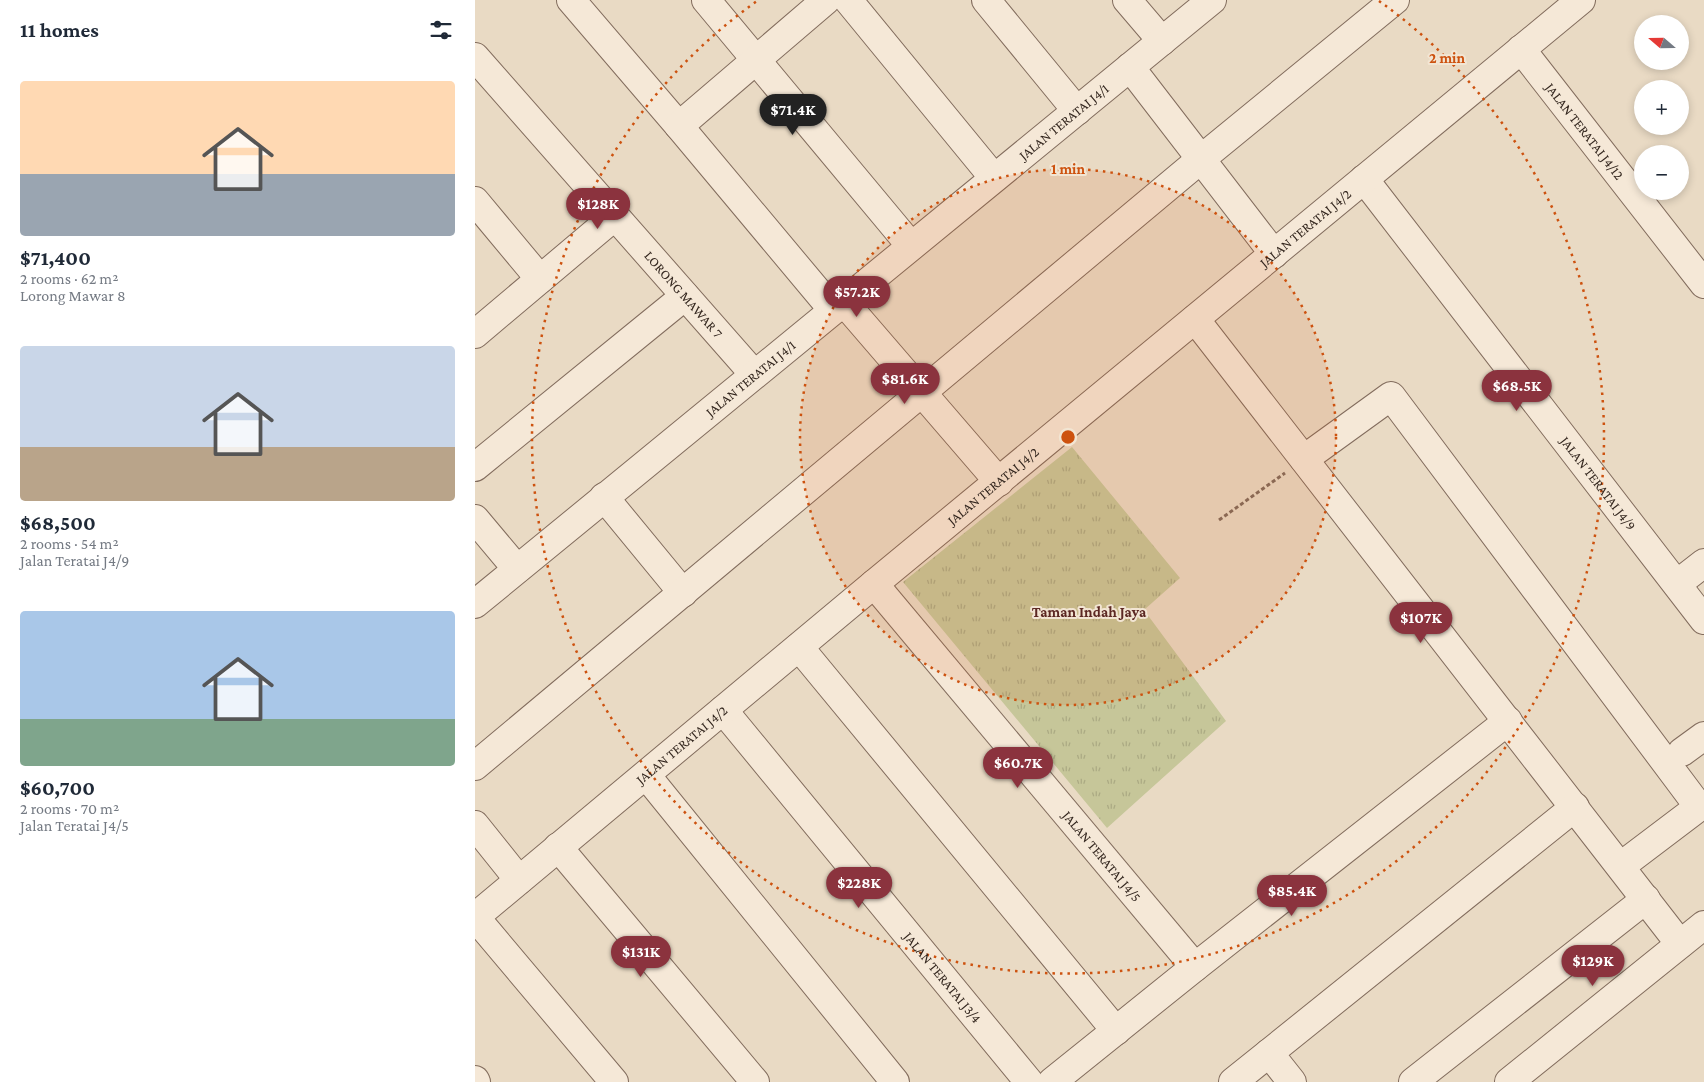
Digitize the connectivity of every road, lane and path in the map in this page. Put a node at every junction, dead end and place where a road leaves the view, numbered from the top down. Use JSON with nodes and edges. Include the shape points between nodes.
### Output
{"nodes":[{"id":1,"x":571,"y":0,"type":"edge"},
{"id":2,"x":706,"y":0,"type":"edge"},
{"id":3,"x":826,"y":0,"type":"edge"},
{"id":4,"x":848,"y":0,"type":"edge"},
{"id":5,"x":986,"y":0,"type":"edge"},
{"id":6,"x":1127,"y":0,"type":"edge"},
{"id":7,"x":1212,"y":0,"type":"edge"},
{"id":8,"x":1395,"y":0,"type":"edge"},
{"id":9,"x":1581,"y":0,"type":"edge"},
{"id":10,"x":1162,"y":41,"type":"junction"},
{"id":11,"x":1521,"y":50,"type":"junction"},
{"id":12,"x":475,"y":57,"type":"edge"},
{"id":13,"x":757,"y":60,"type":"junction"},
{"id":14,"x":1130,"y":67,"type":"junction"},
{"id":15,"x":1077,"y":111,"type":"junction"},
{"id":16,"x":679,"y":126,"type":"junction"},
{"id":17,"x":1201,"y":159,"type":"junction"},
{"id":18,"x":994,"y":178,"type":"junction"},
{"id":19,"x":1364,"y":179,"type":"junction"},
{"id":20,"x":475,"y":201,"type":"edge"},
{"id":21,"x":615,"y":216,"type":"junction"},
{"id":22,"x":911,"y":246,"type":"junction"},
{"id":23,"x":1274,"y":254,"type":"junction"},
{"id":24,"x":540,"y":279,"type":"junction"},
{"id":25,"x":1704,"y":284,"type":"edge"},
{"id":26,"x":685,"y":296,"type":"junction"},
{"id":27,"x":838,"y":306,"type":"junction"},
{"id":28,"x":1195,"y":319,"type":"junction"},
{"id":29,"x":475,"y":334,"type":"edge"},
{"id":30,"x":754,"y":374,"type":"junction"},
{"id":31,"x":922,"y":392,"type":"junction"},
{"id":32,"x":1304,"y":459,"type":"junction"},
{"id":33,"x":475,"y":467,"type":"edge"},
{"id":34,"x":999,"y":482,"type":"junction"},
{"id":35,"x":604,"y":497,"type":"junction"},
{"id":36,"x":475,"y":519,"type":"edge"},
{"id":37,"x":1219,"y":520,"type":"dead end"},
{"id":38,"x":1704,"y":563,"type":"edge"},
{"id":39,"x":517,"y":569,"type":"junction"},
{"id":40,"x":874,"y":584,"type":"junction"},
{"id":41,"x":1677,"y":584,"type":"junction"},
{"id":42,"x":683,"y":593,"type":"junction"},
{"id":43,"x":475,"y":604,"type":"edge"},
{"id":44,"x":1704,"y":620,"type":"edge"},
{"id":45,"x":799,"y":646,"type":"junction"},
{"id":46,"x":723,"y":710,"type":"junction"},
{"id":47,"x":1509,"y":721,"type":"junction"},
{"id":48,"x":1704,"y":736,"type":"edge"},
{"id":49,"x":1682,"y":752,"type":"dead end"},
{"id":50,"x":475,"y":766,"type":"edge"},
{"id":51,"x":645,"y":774,"type":"junction"},
{"id":52,"x":1575,"y":807,"type":"junction"},
{"id":53,"x":475,"y":825,"type":"edge"},
{"id":54,"x":558,"y":847,"type":"junction"},
{"id":55,"x":1621,"y":866,"type":"junction"},
{"id":56,"x":519,"y":880,"type":"junction"},
{"id":57,"x":1645,"y":899,"type":"junction"},
{"id":58,"x":475,"y":917,"type":"edge"},
{"id":59,"x":1704,"y":925,"type":"edge"},
{"id":60,"x":1680,"y":944,"type":"junction"},
{"id":61,"x":1195,"y":967,"type":"junction"},
{"id":62,"x":1116,"y":1031,"type":"junction"},
{"id":63,"x":1269,"y":1053,"type":"junction"},
{"id":64,"x":614,"y":1082,"type":"edge"},
{"id":65,"x":755,"y":1082,"type":"edge"},
{"id":66,"x":895,"y":1082,"type":"edge"},
{"id":67,"x":1029,"y":1082,"type":"edge"},
{"id":68,"x":1052,"y":1082,"type":"edge"},
{"id":69,"x":1233,"y":1082,"type":"edge"},
{"id":70,"x":1292,"y":1082,"type":"edge"},
{"id":71,"x":1413,"y":1082,"type":"edge"},
{"id":72,"x":1509,"y":1082,"type":"edge"}],
"edges":[{"from":1,"to":16,"type":"street"},
{"from":2,"to":13,"type":"street"},
{"from":3,"to":13,"type":"street"},
{"from":4,"to":18,"type":"street"},
{"from":5,"to":15,"type":"street"},
{"from":6,"to":10,"type":"street"},
{"from":7,"to":10,"type":"street","name":"JALAN TERATAI J4/1"},
{"from":8,"to":17,"type":"street"},
{"from":9,"to":11,"type":"street","name":"JALAN TERATAI J4/2"},
{"from":10,"to":14,"type":"street","name":"JALAN TERATAI J4/1"},
{"from":11,"to":19,"type":"street","name":"JALAN TERATAI J4/2"},
{"from":11,"to":25,"type":"street","name":"JALAN TERATAI J4/12"},
{"from":12,"to":21,"type":"street","name":"LORONG MAWAR 7"},
{"from":13,"to":16,"type":"street"},
{"from":13,"to":22,"type":"street"},
{"from":14,"to":15,"type":"street","name":"JALAN TERATAI J4/1"},
{"from":14,"to":17,"type":"street"},
{"from":15,"to":18,"type":"street","name":"JALAN TERATAI J4/1"},
{"from":16,"to":27,"type":"street"},
{"from":17,"to":23,"type":"street"},
{"from":17,"to":31,"type":"street"},
{"from":18,"to":22,"type":"street","name":"JALAN TERATAI J4/1"},
{"from":19,"to":23,"type":"street","name":"JALAN TERATAI J4/2"},
{"from":19,"to":41,"type":"street","name":"JALAN TERATAI J4/9"},
{"from":20,"to":24,"type":"street"},
{"from":21,"to":24,"type":"street"},
{"from":21,"to":26,"type":"street","name":"LORONG MAWAR 7"},
{"from":22,"to":27,"type":"street","name":"JALAN TERATAI J4/1"},
{"from":23,"to":28,"type":"street","name":"JALAN TERATAI J4/2"},
{"from":24,"to":29,"type":"street"},
{"from":26,"to":30,"type":"street","name":"LORONG MAWAR 7"},
{"from":26,"to":33,"type":"street"},
{"from":27,"to":30,"type":"street","name":"JALAN TERATAI J4/1"},
{"from":27,"to":31,"type":"street"},
{"from":28,"to":32,"type":"street"},
{"from":28,"to":34,"type":"street","name":"JALAN TERATAI J4/2"},
{"from":30,"to":35,"type":"street","name":"JALAN TERATAI J4/1"},
{"from":31,"to":34,"type":"street"},
{"from":31,"to":42,"type":"street"},
{"from":32,"to":37,"type":"path"},
{"from":32,"to":47,"type":"street"},
{"from":32,"to":55,"type":"street","via":[[1391,396],[1699,807]]},
{"from":34,"to":40,"type":"street","name":"JALAN TERATAI J4/2"},
{"from":35,"to":39,"type":"street","name":"JALAN TERATAI J4/1"},
{"from":35,"to":42,"type":"street"},
{"from":36,"to":39,"type":"street"},
{"from":38,"to":41,"type":"street"},
{"from":39,"to":43,"type":"street","name":"JALAN TERATAI J4/1"},
{"from":40,"to":45,"type":"street","name":"JALAN TERATAI J4/2"},
{"from":40,"to":61,"type":"street","name":"JALAN TERATAI J4/5"},
{"from":41,"to":44,"type":"street","name":"JALAN TERATAI J4/9"},
{"from":42,"to":50,"type":"street"},
{"from":45,"to":46,"type":"street","name":"JALAN TERATAI J4/2"},
{"from":45,"to":62,"type":"street"},
{"from":46,"to":51,"type":"street","name":"JALAN TERATAI J4/2"},
{"from":46,"to":67,"type":"street","name":"JALAN TERATAI J3/4"},
{"from":47,"to":52,"type":"street"},
{"from":47,"to":61,"type":"street"},
{"from":48,"to":49,"type":"street"},
{"from":51,"to":54,"type":"street","name":"JALAN TERATAI J4/2"},
{"from":51,"to":66,"type":"street"},
{"from":52,"to":55,"type":"street"},
{"from":52,"to":63,"type":"street"},
{"from":53,"to":56,"type":"street"},
{"from":54,"to":56,"type":"street","name":"JALAN TERATAI J4/2"},
{"from":54,"to":65,"type":"street"},
{"from":55,"to":57,"type":"street"},
{"from":56,"to":58,"type":"street","name":"JALAN TERATAI J4/2"},
{"from":57,"to":60,"type":"street"},
{"from":57,"to":71,"type":"street"},
{"from":58,"to":64,"type":"street"},
{"from":59,"to":60,"type":"street"},
{"from":60,"to":72,"type":"street"},
{"from":61,"to":62,"type":"street"},
{"from":62,"to":68,"type":"street"},
{"from":63,"to":69,"type":"street"},
{"from":63,"to":70,"type":"street"}]}
